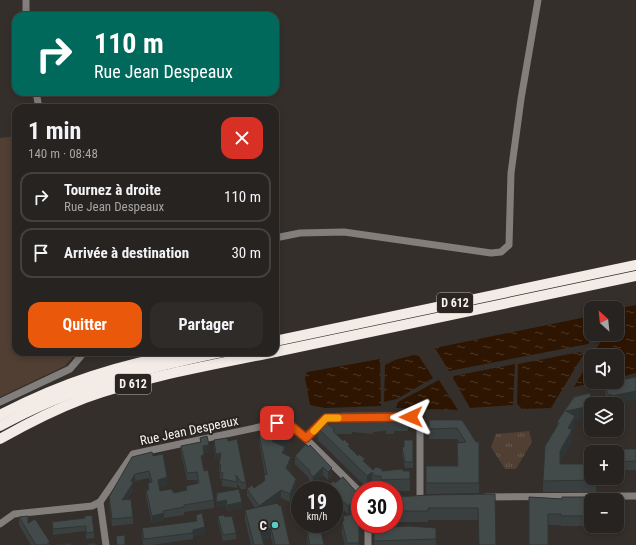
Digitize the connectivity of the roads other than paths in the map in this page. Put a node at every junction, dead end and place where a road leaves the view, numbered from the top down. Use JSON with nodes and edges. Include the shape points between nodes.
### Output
{"nodes":[{"id":1,"x":26,"y":0,"type":"edge"},
{"id":2,"x":538,"y":0,"type":"edge"},
{"id":3,"x":26,"y":12,"type":"edge"},
{"id":4,"x":279,"y":237,"type":"edge"},
{"id":5,"x":636,"y":265,"type":"edge"},
{"id":6,"x":636,"y":276,"type":"edge"},
{"id":7,"x":279,"y":340,"type":"edge"},
{"id":8,"x":279,"y":351,"type":"edge"},
{"id":9,"x":80,"y":356,"type":"edge"},
{"id":10,"x":169,"y":356,"type":"edge"},
{"id":11,"x":204,"y":356,"type":"edge"},
{"id":12,"x":256,"y":356,"type":"edge"},
{"id":13,"x":0,"y":402,"type":"edge"},
{"id":14,"x":0,"y":415,"type":"edge"},
{"id":15,"x":396,"y":417,"type":"edge"},
{"id":16,"x":334,"y":418,"type":"edge"},
{"id":17,"x":0,"y":426,"type":"edge"},
{"id":18,"x":306,"y":438,"type":"junction"},
{"id":19,"x":0,"y":439,"type":"edge"},
{"id":20,"x":351,"y":483,"type":"edge"},
{"id":21,"x":636,"y":496,"type":"edge"},
{"id":22,"x":480,"y":498,"type":"edge"},
{"id":23,"x":420,"y":499,"type":"edge"},
{"id":24,"x":100,"y":502,"type":"junction"},
{"id":25,"x":0,"y":524,"type":"edge"},
{"id":26,"x":368,"y":533,"type":"edge"},
{"id":27,"x":106,"y":545,"type":"edge"},
{"id":28,"x":368,"y":545,"type":"edge"}],
"edges":[{"from":1,"to":3,"type":"street"},
{"from":2,"to":4,"type":"street","via":[[511,173],[509,245],[501,252],[491,253],[344,232]]},
{"from":5,"to":7,"type":"highway","number":"D 612"},
{"from":6,"to":8,"type":"highway","number":"D 612"},
{"from":9,"to":13,"type":"street","via":[[70,369]]},
{"from":10,"to":14,"type":"highway","via":[[94,374],[54,389]]},
{"from":11,"to":17,"type":"highway","number":"D 612","via":[[97,383],[48,401]]},
{"from":12,"to":19,"type":"highway","number":"D 612","via":[[152,378],[99,394],[45,415]]},
{"from":15,"to":23,"type":"street","via":[[414,418],[420,425]]},
{"from":16,"to":18,"type":"street","via":[[326,418]]},
{"from":18,"to":20,"type":"street","name":"Rue Jean Despeaux"},
{"from":18,"to":24,"type":"street","name":"Rue Jean Despeaux","via":[[283,422],[133,454]]},
{"from":21,"to":22,"type":"street"},
{"from":24,"to":25,"type":"street","via":[[92,506],[14,514]]},
{"from":24,"to":27,"type":"street"},
{"from":26,"to":28,"type":"street"}]}
